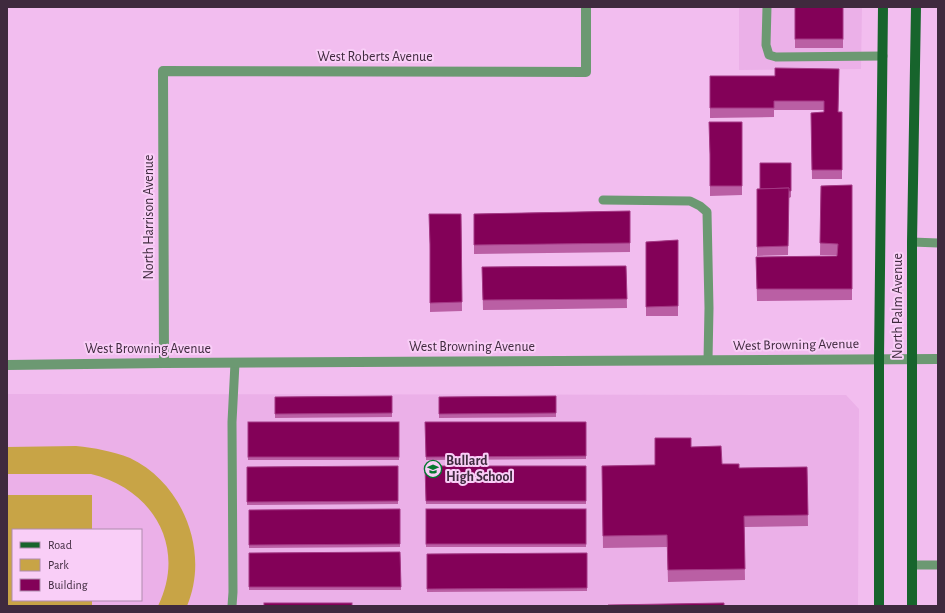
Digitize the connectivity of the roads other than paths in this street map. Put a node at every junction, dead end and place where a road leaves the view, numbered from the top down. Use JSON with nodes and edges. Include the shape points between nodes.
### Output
{"nodes":[{"id":1,"x":586,"y":7,"type":"edge"},
{"id":2,"x":767,"y":7,"type":"edge"},
{"id":3,"x":883,"y":7,"type":"edge"},
{"id":4,"x":916,"y":7,"type":"edge"},
{"id":5,"x":883,"y":56,"type":"junction"},
{"id":6,"x":163,"y":71,"type":"joint"},
{"id":7,"x":603,"y":200,"type":"dead end"},
{"id":8,"x":912,"y":242,"type":"junction"},
{"id":9,"x":938,"y":243,"type":"edge"},
{"id":10,"x":879,"y":358,"type":"junction"},
{"id":11,"x":912,"y":359,"type":"junction"},
{"id":12,"x":938,"y":359,"type":"edge"},
{"id":13,"x":708,"y":360,"type":"junction"},
{"id":14,"x":164,"y":363,"type":"junction"},
{"id":15,"x":235,"y":363,"type":"junction"},
{"id":16,"x":7,"y":365,"type":"edge"},
{"id":17,"x":912,"y":565,"type":"junction"},
{"id":18,"x":938,"y":565,"type":"edge"},
{"id":19,"x":232,"y":606,"type":"edge"},
{"id":20,"x":879,"y":606,"type":"edge"},
{"id":21,"x":912,"y":606,"type":"edge"}],
"edges":[{"from":1,"to":6,"type":"street","name":"West Roberts Avenue","via":[[586,72]]},
{"from":2,"to":5,"type":"lane","via":[[766,45],[770,55]]},
{"from":3,"to":5,"type":"main road","name":"North Palm Avenue"},
{"from":4,"to":8,"type":"main road","name":"North Palm Avenue"},
{"from":5,"to":10,"type":"main road","name":"North Palm Avenue"},
{"from":6,"to":14,"type":"street","name":"North Harrison Avenue"},
{"from":7,"to":13,"type":"lane","via":[[690,201],[706,212]]},
{"from":8,"to":9,"type":"lane"},
{"from":8,"to":11,"type":"main road","name":"North Palm Avenue"},
{"from":10,"to":11,"type":"street","name":"West Browning Avenue"},
{"from":10,"to":13,"type":"street","name":"West Browning Avenue"},
{"from":10,"to":20,"type":"main road","name":"North Palm Avenue"},
{"from":11,"to":12,"type":"street","name":"West Browning Avenue"},
{"from":11,"to":17,"type":"main road","name":"North Palm Avenue"},
{"from":13,"to":15,"type":"street","name":"West Browning Avenue"},
{"from":14,"to":15,"type":"street","name":"West Browning Avenue"},
{"from":14,"to":16,"type":"street","name":"West Browning Avenue"},
{"from":15,"to":19,"type":"lane","via":[[232,422]]},
{"from":17,"to":18,"type":"lane"},
{"from":17,"to":21,"type":"main road","name":"North Palm Avenue"}]}
